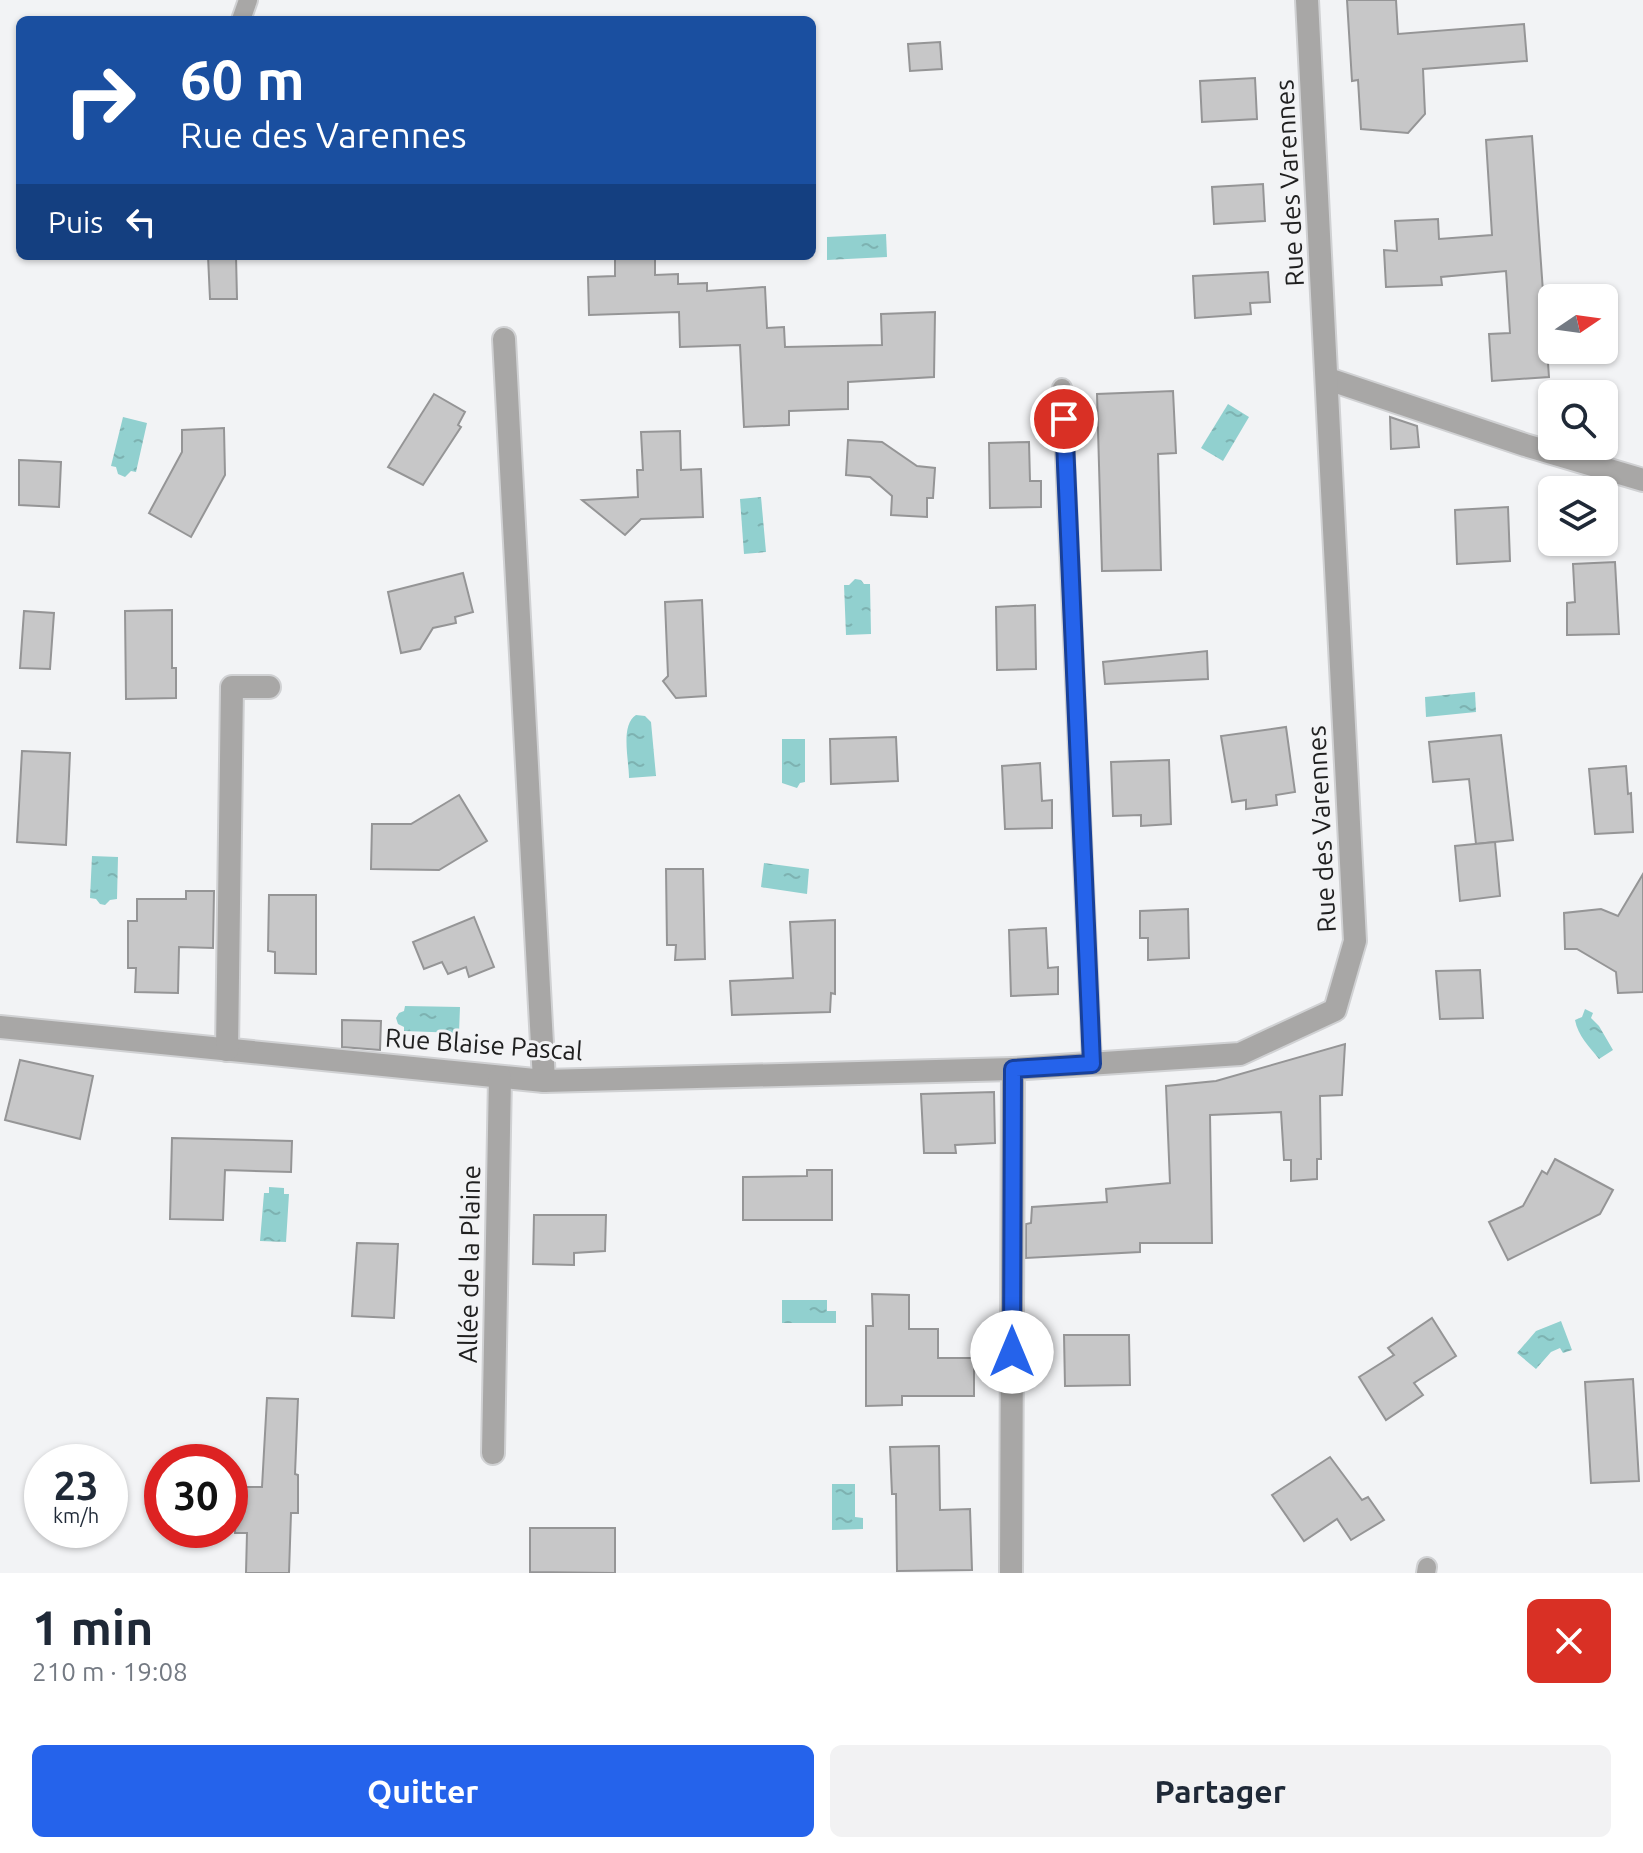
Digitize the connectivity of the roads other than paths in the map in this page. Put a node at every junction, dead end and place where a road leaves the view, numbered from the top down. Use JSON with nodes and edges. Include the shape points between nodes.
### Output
{"nodes":[{"id":1,"x":1307,"y":0,"type":"edge"},
{"id":2,"x":504,"y":339,"type":"dead end"},
{"id":3,"x":1328,"y":379,"type":"junction"},
{"id":4,"x":1062,"y":388,"type":"dead end"},
{"id":5,"x":1643,"y":480,"type":"edge"},
{"id":6,"x":269,"y":687,"type":"dead end"},
{"id":7,"x":0,"y":1027,"type":"edge"},
{"id":8,"x":227,"y":1050,"type":"junction"},
{"id":9,"x":1092,"y":1064,"type":"junction"},
{"id":10,"x":1013,"y":1069,"type":"junction"},
{"id":11,"x":500,"y":1077,"type":"junction"},
{"id":12,"x":544,"y":1081,"type":"junction"},
{"id":13,"x":493,"y":1453,"type":"dead end"},
{"id":14,"x":1011,"y":1573,"type":"edge"}],
"edges":[{"from":1,"to":3,"type":"street","name":"Rue des Varennes"},
{"from":2,"to":12,"type":"street"},
{"from":3,"to":5,"type":"street"},
{"from":3,"to":9,"type":"street","name":"Rue des Varennes","via":[[1355,941],[1335,1010],[1240,1054]]},
{"from":4,"to":9,"type":"lane"},
{"from":6,"to":8,"type":"street","via":[[232,687]]},
{"from":7,"to":8,"type":"street","name":"Rue Blaise Pascal"},
{"from":8,"to":11,"type":"street","name":"Rue Blaise Pascal"},
{"from":9,"to":10,"type":"street","name":"Rue des Varennes"},
{"from":10,"to":12,"type":"street","name":"Rue Blaise Pascal"},
{"from":10,"to":14,"type":"street"},
{"from":11,"to":12,"type":"street","name":"Rue Blaise Pascal"},
{"from":11,"to":13,"type":"street","name":"Allée de la Plaine"}]}
